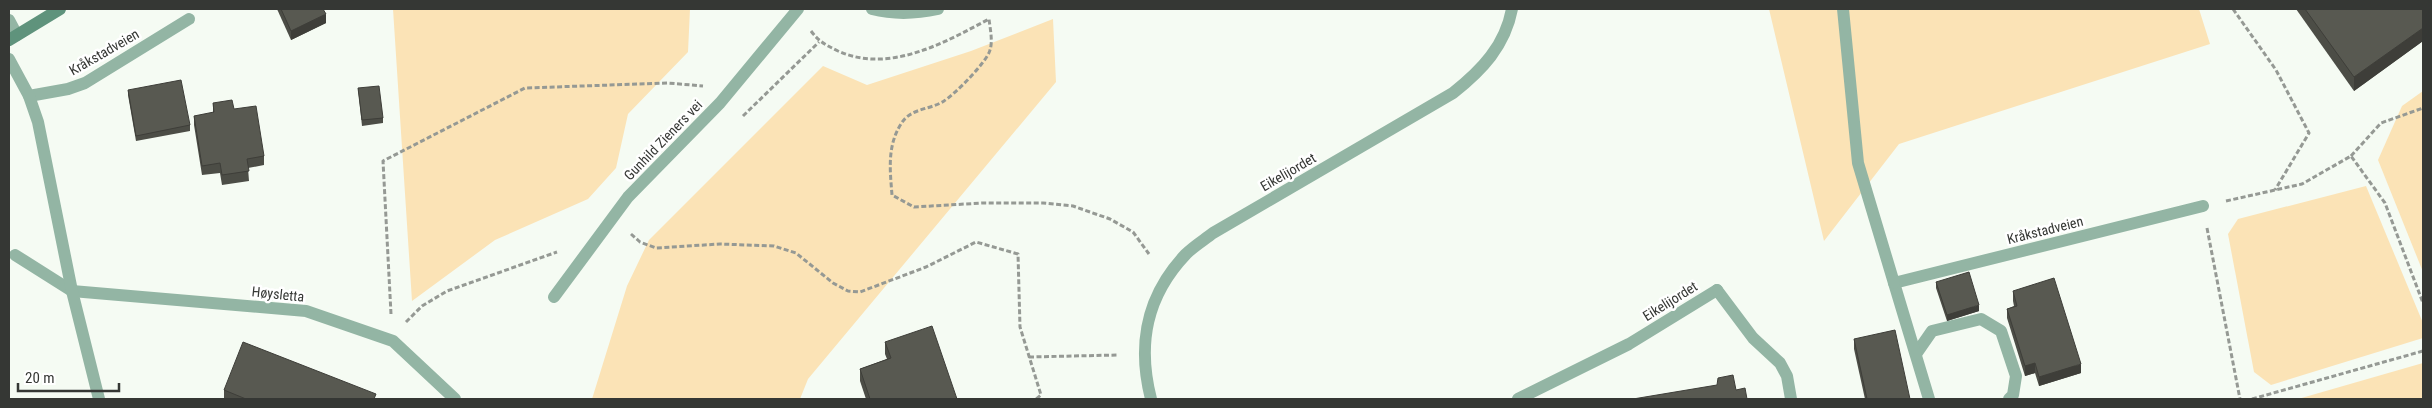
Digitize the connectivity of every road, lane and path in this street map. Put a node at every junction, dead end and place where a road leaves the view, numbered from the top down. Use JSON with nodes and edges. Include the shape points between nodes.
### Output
{"nodes":[{"id":1,"x":60,"y":9,"type":"edge"},
{"id":2,"x":872,"y":9,"type":"edge"},
{"id":3,"x":938,"y":9,"type":"edge"},
{"id":4,"x":1512,"y":9,"type":"edge"},
{"id":5,"x":1843,"y":9,"type":"edge"},
{"id":6,"x":2234,"y":9,"type":"edge"},
{"id":7,"x":797,"y":10,"type":"edge"},
{"id":8,"x":189,"y":19,"type":"dead end"},
{"id":9,"x":9,"y":20,"type":"edge"},
{"id":10,"x":13,"y":37,"type":"edge"},
{"id":11,"x":9,"y":59,"type":"edge"},
{"id":12,"x":732,"y":89,"type":"junction"},
{"id":13,"x":768,"y":92,"type":"dead end"},
{"id":14,"x":29,"y":96,"type":"junction"},
{"id":15,"x":2423,"y":108,"type":"edge"},
{"id":16,"x":2351,"y":156,"type":"junction"},
{"id":17,"x":2274,"y":190,"type":"junction"},
{"id":18,"x":2203,"y":206,"type":"junction"},
{"id":19,"x":627,"y":230,"type":"dead end"},
{"id":20,"x":1149,"y":254,"type":"dead end"},
{"id":21,"x":15,"y":255,"type":"dead end"},
{"id":22,"x":1894,"y":283,"type":"junction"},
{"id":23,"x":72,"y":291,"type":"junction"},
{"id":24,"x":554,"y":297,"type":"dead end"},
{"id":25,"x":2423,"y":302,"type":"edge"},
{"id":26,"x":392,"y":342,"type":"junction"},
{"id":27,"x":2423,"y":351,"type":"edge"},
{"id":28,"x":1117,"y":354,"type":"dead end"},
{"id":29,"x":1916,"y":354,"type":"junction"},
{"id":30,"x":1029,"y":357,"type":"junction"},
{"id":31,"x":99,"y":399,"type":"edge"},
{"id":32,"x":455,"y":399,"type":"edge"},
{"id":33,"x":1036,"y":399,"type":"edge"},
{"id":34,"x":1151,"y":399,"type":"edge"},
{"id":35,"x":1518,"y":399,"type":"edge"},
{"id":36,"x":1791,"y":399,"type":"edge"},
{"id":37,"x":1929,"y":399,"type":"edge"},
{"id":38,"x":2009,"y":399,"type":"edge"},
{"id":39,"x":2240,"y":399,"type":"edge"},
{"id":40,"x":2252,"y":399,"type":"edge"}],
"edges":[{"from":1,"to":10,"type":"main road"},
{"from":2,"to":3,"type":"street","via":[[918,14]]},
{"from":4,"to":34,"type":"street","name":"Eikelijordet","via":[[1496,50],[1477,74],[1453,93],[1213,233],[1187,253],[1166,279],[1152,308],[1144,341],[1145,374]]},
{"from":5,"to":22,"type":"street","via":[[1858,163]]},
{"from":6,"to":17,"type":"path","via":[[2276,70],[2310,133]]},
{"from":7,"to":12,"type":"street","name":"Gunhild Zieners vei"},
{"from":7,"to":20,"type":"path","via":[[819,42],[848,55],[867,59],[924,51],[989,19],[990,51],[979,67],[944,102],[918,110],[902,122],[892,143],[892,195],[914,207],[983,203],[1073,206],[1110,219],[1133,232]]},
{"from":8,"to":14,"type":"street","name":"Kråkstadveien","via":[[85,83]]},
{"from":9,"to":10,"type":"street"},
{"from":11,"to":14,"type":"street"},
{"from":12,"to":13,"type":"path"},
{"from":12,"to":24,"type":"street","name":"Gunhild Zieners vei","via":[[628,197]]},
{"from":12,"to":26,"type":"path","via":[[668,83],[525,88],[383,161]]},
{"from":14,"to":23,"type":"street","via":[[38,122]]},
{"from":15,"to":16,"type":"path","via":[[2381,123]]},
{"from":16,"to":17,"type":"path","via":[[2302,184]]},
{"from":16,"to":25,"type":"path","via":[[2385,203]]},
{"from":17,"to":18,"type":"path"},
{"from":18,"to":22,"type":"street","name":"Kråkstadveien"},
{"from":18,"to":39,"type":"path"},
{"from":19,"to":30,"type":"path","via":[[640,242],[656,248],[720,244],[774,246],[796,253],[833,283],[848,291],[860,292],[926,267],[976,242],[1018,254],[1020,328]]},
{"from":21,"to":23,"type":"street","name":"Høysletta"},
{"from":22,"to":29,"type":"street"},
{"from":23,"to":26,"type":"street","name":"Høysletta","via":[[306,311]]},
{"from":23,"to":31,"type":"street"},
{"from":26,"to":32,"type":"street","name":"Høysletta"},
{"from":27,"to":40,"type":"path"},
{"from":28,"to":30,"type":"path"},
{"from":29,"to":37,"type":"street"},
{"from":29,"to":38,"type":"street","via":[[1932,331],[1981,319],[2001,331],[2016,376],[2013,395]]},
{"from":30,"to":33,"type":"path","via":[[1041,395]]},
{"from":35,"to":36,"type":"street","name":"Eikelijordet","via":[[1629,344],[1717,290],[1753,338],[1780,363],[1787,376]]}]}
